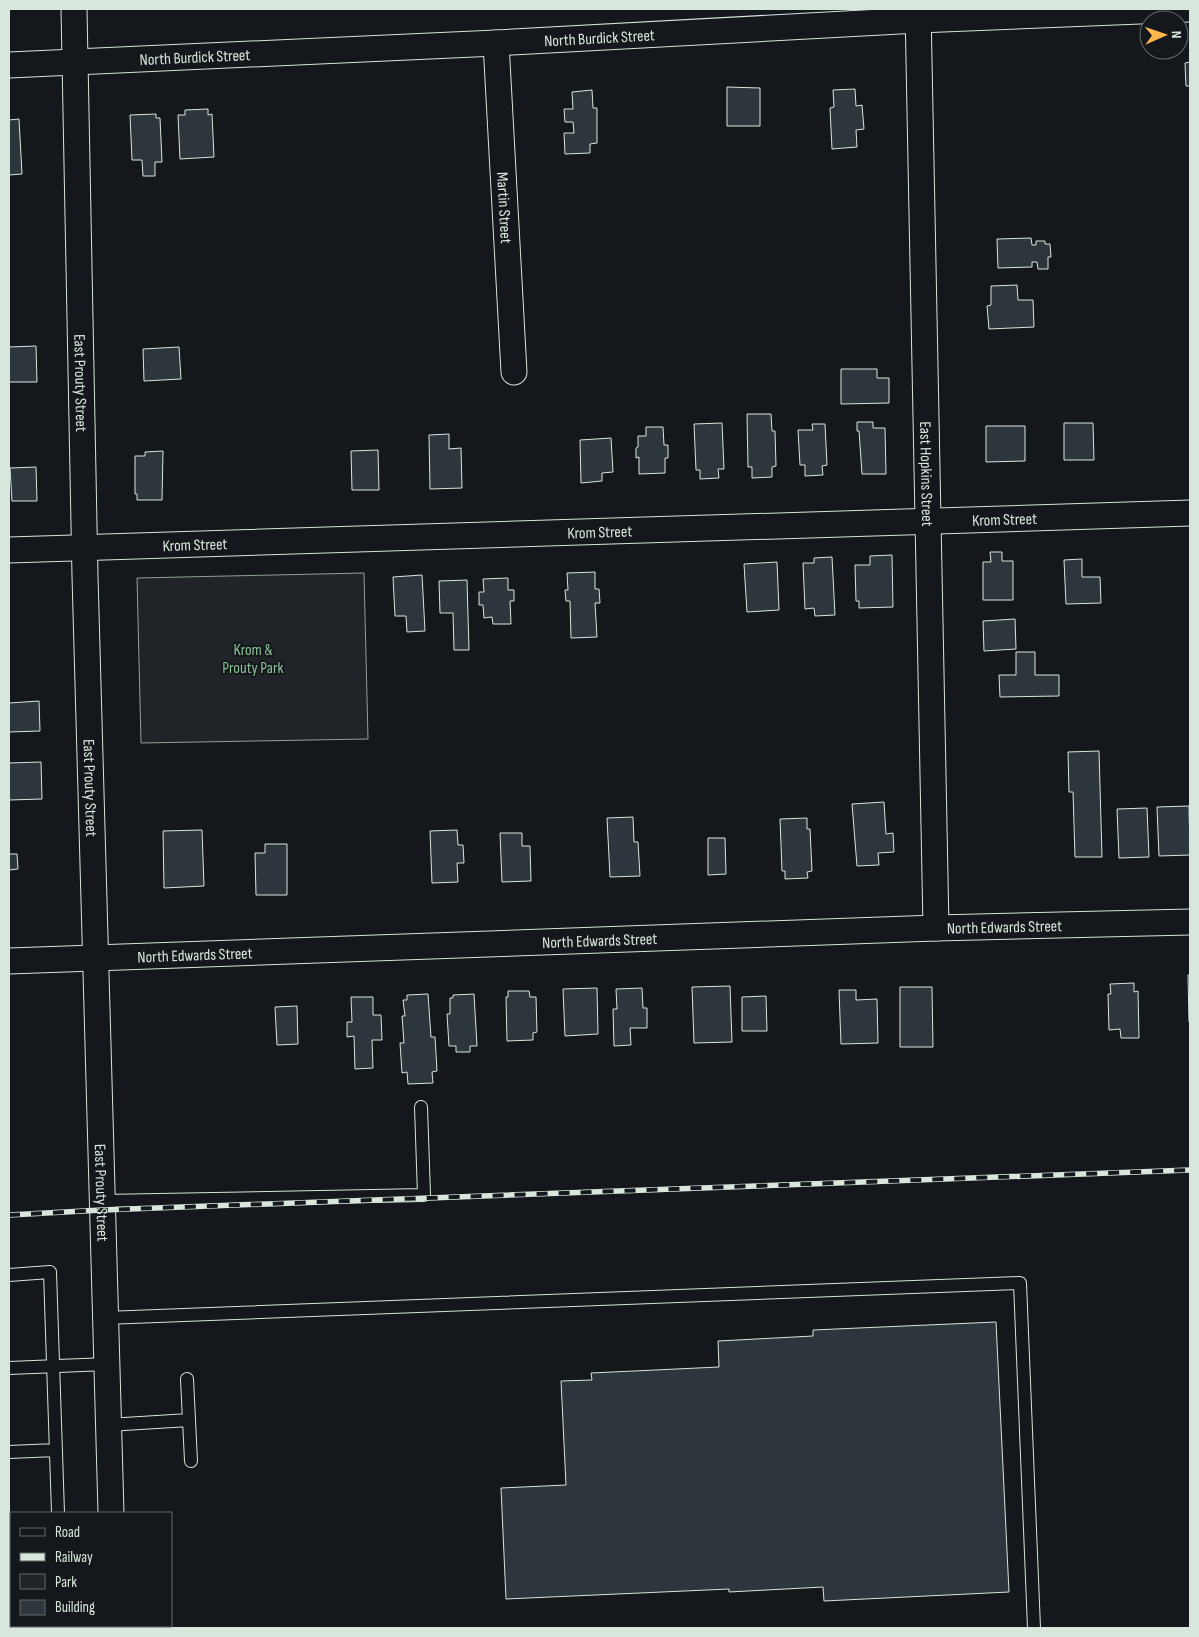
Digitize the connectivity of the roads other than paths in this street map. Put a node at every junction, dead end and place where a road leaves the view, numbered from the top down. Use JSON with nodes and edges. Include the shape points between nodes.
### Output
{"nodes":[{"id":1,"x":74,"y":9,"type":"edge"},
{"id":2,"x":1190,"y":9,"type":"edge"},
{"id":3,"x":918,"y":14,"type":"edge"},
{"id":4,"x":496,"y":43,"type":"junction"},
{"id":5,"x":74,"y":62,"type":"junction"},
{"id":6,"x":9,"y":65,"type":"edge"},
{"id":7,"x":514,"y":372,"type":"dead end"},
{"id":8,"x":1190,"y":513,"type":"edge"},
{"id":9,"x":928,"y":521,"type":"junction"},
{"id":10,"x":84,"y":548,"type":"junction"},
{"id":11,"x":9,"y":550,"type":"edge"},
{"id":12,"x":1190,"y":922,"type":"edge"},
{"id":13,"x":936,"y":928,"type":"junction"},
{"id":14,"x":94,"y":958,"type":"junction"},
{"id":15,"x":9,"y":961,"type":"edge"},
{"id":16,"x":421,"y":1108,"type":"dead end"},
{"id":17,"x":102,"y":1201,"type":"junction"},
{"id":18,"x":9,"y":1274,"type":"edge"},
{"id":19,"x":105,"y":1318,"type":"junction"},
{"id":20,"x":107,"y":1364,"type":"junction"},
{"id":21,"x":53,"y":1366,"type":"junction"},
{"id":22,"x":9,"y":1368,"type":"edge"},
{"id":23,"x":187,"y":1379,"type":"dead end"},
{"id":24,"x":189,"y":1420,"type":"junction"},
{"id":25,"x":108,"y":1425,"type":"junction"},
{"id":26,"x":56,"y":1450,"type":"junction"},
{"id":27,"x":9,"y":1452,"type":"edge"},
{"id":28,"x":192,"y":1461,"type":"dead end"},
{"id":29,"x":58,"y":1512,"type":"edge"},
{"id":30,"x":111,"y":1512,"type":"edge"},
{"id":31,"x":1034,"y":1628,"type":"edge"}],
"edges":[{"from":1,"to":5,"type":"street","name":"East Prouty Street"},
{"from":2,"to":3,"type":"street","name":"North Burdick Street"},
{"from":3,"to":4,"type":"street","name":"North Burdick Street"},
{"from":3,"to":9,"type":"street","name":"East Hopkins Street"},
{"from":4,"to":5,"type":"street","name":"North Burdick Street"},
{"from":4,"to":7,"type":"street","name":"Martin Street"},
{"from":5,"to":6,"type":"street","name":"North Burdick Street"},
{"from":5,"to":10,"type":"street","name":"East Prouty Street"},
{"from":8,"to":9,"type":"street","name":"Krom Street"},
{"from":9,"to":10,"type":"street","name":"Krom Street"},
{"from":9,"to":13,"type":"street","name":"East Hopkins Street"},
{"from":10,"to":11,"type":"street","name":"Krom Street"},
{"from":10,"to":14,"type":"street","name":"East Prouty Street"},
{"from":12,"to":13,"type":"street","name":"North Edwards Street"},
{"from":13,"to":14,"type":"street","name":"North Edwards Street"},
{"from":14,"to":15,"type":"street","name":"North Edwards Street"},
{"from":14,"to":17,"type":"street","name":"East Prouty Street"},
{"from":16,"to":17,"type":"lane","via":[[424,1195]]},
{"from":17,"to":19,"type":"street","name":"East Prouty Street"},
{"from":18,"to":21,"type":"lane","via":[[50,1272]]},
{"from":19,"to":20,"type":"street","name":"East Prouty Street"},
{"from":19,"to":31,"type":"lane","via":[[1020,1283]]},
{"from":20,"to":21,"type":"lane"},
{"from":20,"to":25,"type":"street","name":"East Prouty Street"},
{"from":21,"to":22,"type":"lane"},
{"from":21,"to":26,"type":"lane"},
{"from":23,"to":24,"type":"lane"},
{"from":24,"to":25,"type":"lane"},
{"from":24,"to":28,"type":"lane"},
{"from":25,"to":30,"type":"street","name":"East Prouty Street"},
{"from":26,"to":27,"type":"lane"},
{"from":26,"to":29,"type":"lane"}]}
